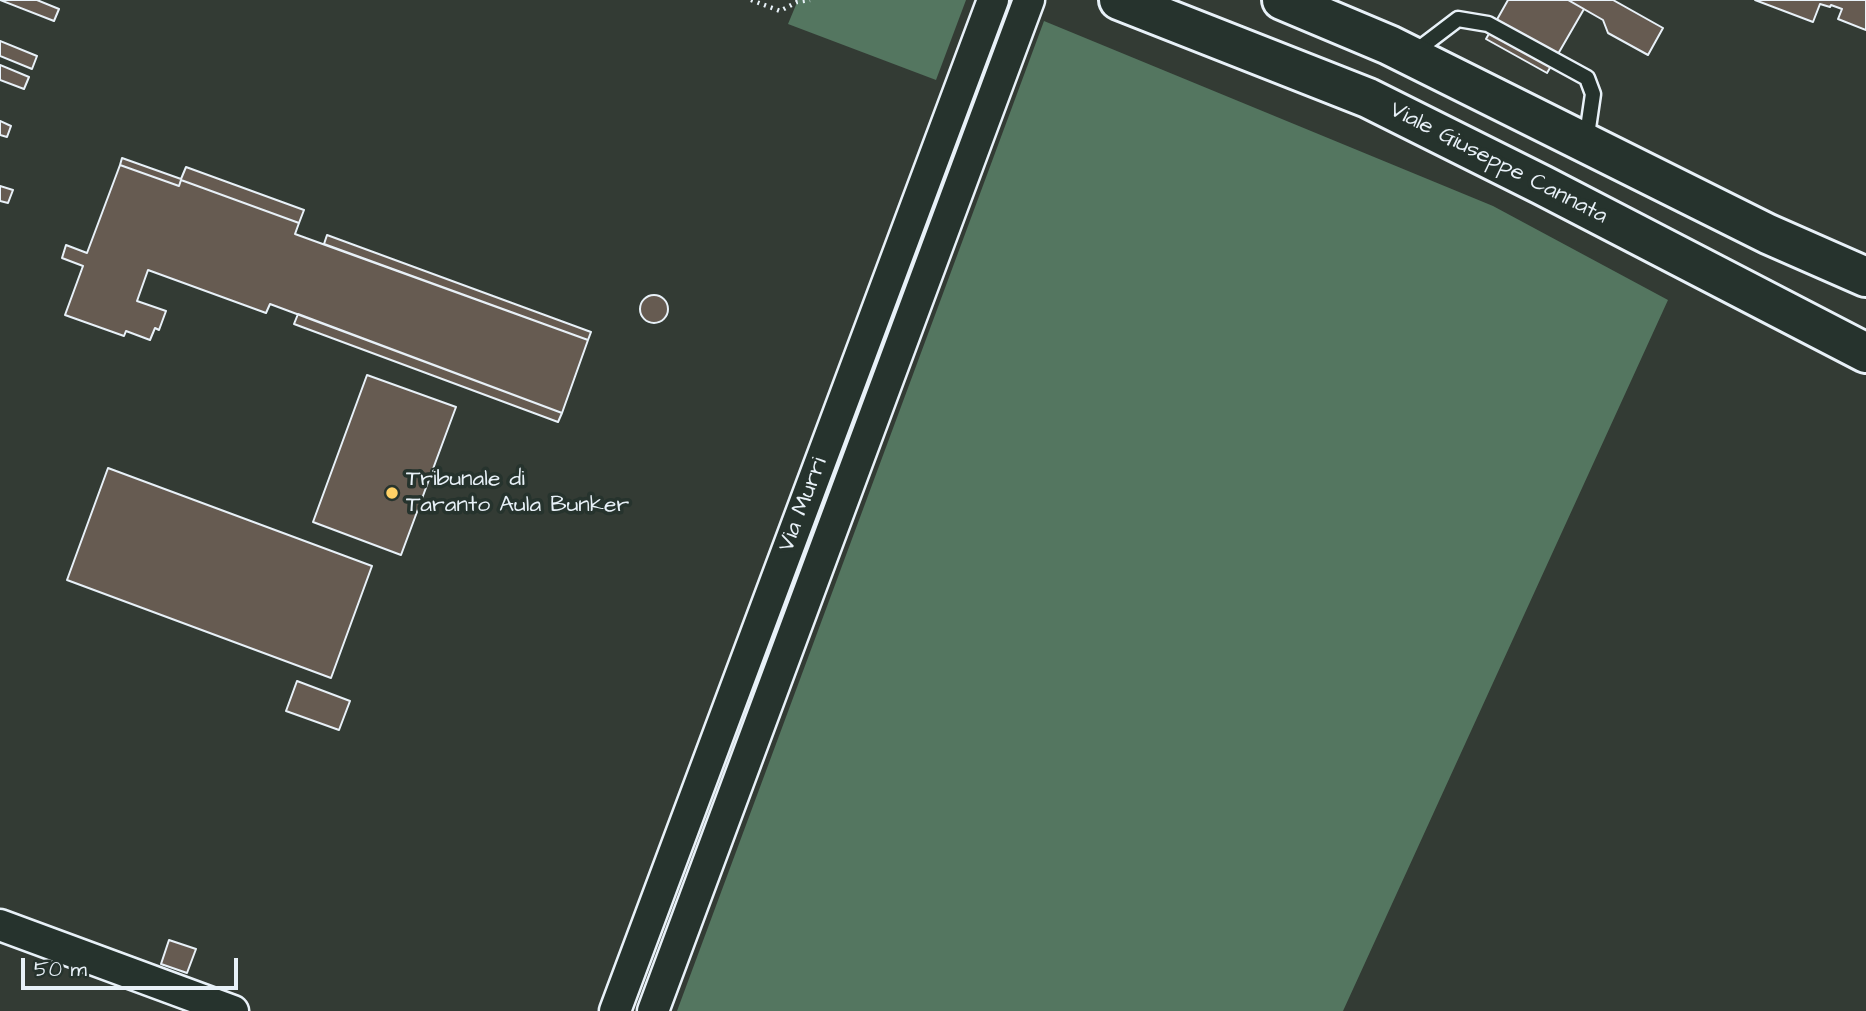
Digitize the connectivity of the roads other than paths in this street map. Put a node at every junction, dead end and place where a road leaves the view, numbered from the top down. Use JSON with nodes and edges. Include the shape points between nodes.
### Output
{"nodes":[{"id":1,"x":993,"y":0,"type":"edge"},
{"id":2,"x":1029,"y":0,"type":"edge"},
{"id":3,"x":1119,"y":0,"type":"edge"},
{"id":4,"x":1282,"y":0,"type":"edge"},
{"id":5,"x":1409,"y":56,"type":"junction"},
{"id":6,"x":1578,"y":140,"type":"junction"},
{"id":7,"x":1542,"y":185,"type":"junction"},
{"id":8,"x":1866,"y":277,"type":"edge"},
{"id":9,"x":1866,"y":353,"type":"edge"},
{"id":10,"x":0,"y":925,"type":"edge"},
{"id":11,"x":233,"y":1011,"type":"edge"},
{"id":12,"x":615,"y":1011,"type":"edge"},
{"id":13,"x":653,"y":1011,"type":"edge"}],
"edges":[{"from":1,"to":12,"type":"street","name":"Via Murri"},
{"from":2,"to":13,"type":"street","name":"Via Murri"},
{"from":3,"to":7,"type":"street","name":"Viale Giuseppe Cannata","via":[[1368,98]]},
{"from":4,"to":5,"type":"street"},
{"from":5,"to":6,"type":"street"},
{"from":5,"to":6,"type":"lane","via":[[1458,19],[1488,24],[1587,78],[1593,94]]},
{"from":6,"to":7,"type":"street"},
{"from":6,"to":8,"type":"street"},
{"from":7,"to":9,"type":"street","name":"Viale Giuseppe Cannata"},
{"from":10,"to":11,"type":"street"}]}
